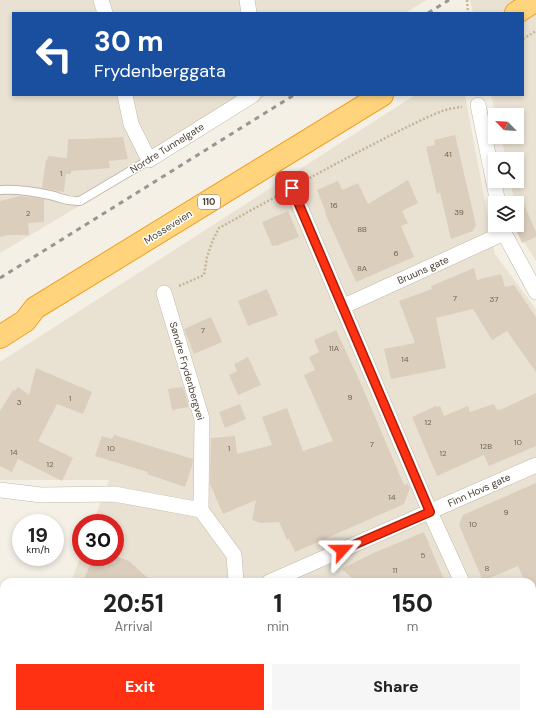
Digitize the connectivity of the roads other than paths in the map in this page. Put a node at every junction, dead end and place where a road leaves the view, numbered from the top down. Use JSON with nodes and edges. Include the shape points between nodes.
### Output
{"nodes":[{"id":1,"x":101,"y":0,"type":"edge"},
{"id":2,"x":246,"y":0,"type":"edge"},
{"id":3,"x":536,"y":0,"type":"edge"},
{"id":4,"x":105,"y":12,"type":"edge"},
{"id":5,"x":249,"y":12,"type":"edge"},
{"id":6,"x":518,"y":12,"type":"edge"},
{"id":7,"x":125,"y":96,"type":"edge"},
{"id":8,"x":251,"y":96,"type":"edge"},
{"id":9,"x":380,"y":96,"type":"edge"},
{"id":10,"x":478,"y":106,"type":"dead end"},
{"id":11,"x":149,"y":160,"type":"junction"},
{"id":12,"x":292,"y":188,"type":"dead end"},
{"id":13,"x":0,"y":190,"type":"edge"},
{"id":14,"x":497,"y":196,"type":"edge"},
{"id":15,"x":497,"y":232,"type":"edge"},
{"id":16,"x":505,"y":232,"type":"edge"},
{"id":17,"x":536,"y":292,"type":"edge"},
{"id":18,"x":164,"y":293,"type":"dead end"},
{"id":19,"x":342,"y":307,"type":"junction"},
{"id":20,"x":35,"y":308,"type":"junction"},
{"id":21,"x":0,"y":324,"type":"edge"},
{"id":22,"x":0,"y":337,"type":"edge"},
{"id":23,"x":536,"y":465,"type":"edge"},
{"id":24,"x":0,"y":490,"type":"edge"},
{"id":25,"x":201,"y":510,"type":"junction"},
{"id":26,"x":430,"y":512,"type":"junction"},
{"id":27,"x":236,"y":578,"type":"edge"},
{"id":28,"x":278,"y":578,"type":"edge"},
{"id":29,"x":460,"y":578,"type":"edge"}],
"edges":[{"from":1,"to":4,"type":"street"},
{"from":2,"to":5,"type":"street"},
{"from":3,"to":6,"type":"highway"},
{"from":7,"to":11,"type":"street","via":[[131,124]]},
{"from":8,"to":11,"type":"street","name":"Nordre Tunnelgate"},
{"from":9,"to":20,"type":"highway","name":"Mosseveien","number":"110"},
{"from":10,"to":14,"type":"street"},
{"from":11,"to":13,"type":"lane","name":"Nordre Tunnelgate","via":[[80,201],[68,202],[50,195]]},
{"from":12,"to":19,"type":"street"},
{"from":15,"to":19,"type":"street","name":"Bruuns gate"},
{"from":16,"to":17,"type":"street"},
{"from":18,"to":25,"type":"street","name":"Søndre Frydenbergvei","via":[[202,419]]},
{"from":19,"to":26,"type":"street"},
{"from":20,"to":21,"type":"highway","name":"Mosseveien","number":"110","via":[[19,312]]},
{"from":20,"to":22,"type":"highway","name":"Mosseveien","number":"110","via":[[25,321]]},
{"from":23,"to":26,"type":"street","name":"Finn Hovs gate"},
{"from":24,"to":25,"type":"street","via":[[41,495],[114,494]]},
{"from":25,"to":27,"type":"street","via":[[234,555]]},
{"from":26,"to":28,"type":"street","name":"Finn Hovs gate"},
{"from":26,"to":29,"type":"street"}]}
